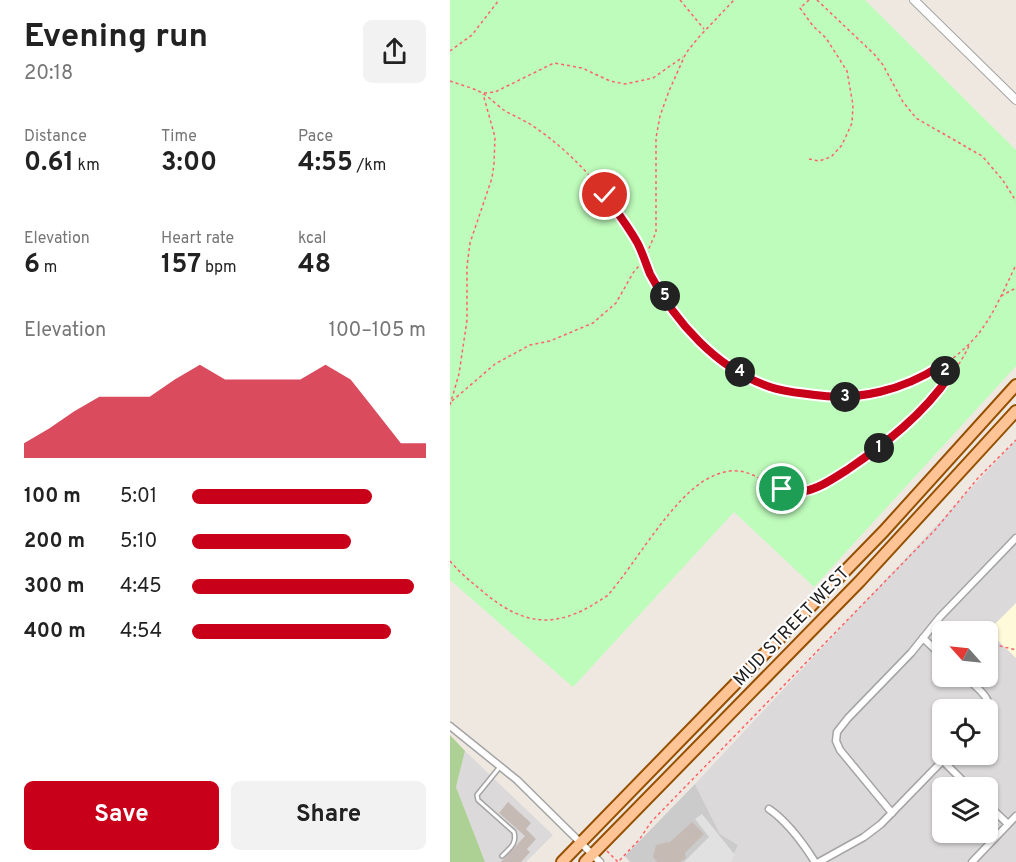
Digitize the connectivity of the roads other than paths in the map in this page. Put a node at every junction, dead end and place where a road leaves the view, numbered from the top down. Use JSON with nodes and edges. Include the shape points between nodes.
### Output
{"nodes":[{"id":1,"x":914,"y":0,"type":"edge"},
{"id":2,"x":1016,"y":100,"type":"edge"},
{"id":3,"x":1016,"y":386,"type":"edge"},
{"id":4,"x":1016,"y":411,"type":"edge"},
{"id":5,"x":1016,"y":538,"type":"edge"},
{"id":6,"x":923,"y":638,"type":"junction"},
{"id":7,"x":932,"y":647,"type":"edge"},
{"id":8,"x":975,"y":687,"type":"edge"},
{"id":9,"x":987,"y":699,"type":"edge"},
{"id":10,"x":450,"y":726,"type":"edge"},
{"id":11,"x":939,"y":765,"type":"edge"},
{"id":12,"x":947,"y":765,"type":"edge"},
{"id":13,"x":500,"y":766,"type":"junction"},
{"id":14,"x":959,"y":777,"type":"edge"},
{"id":15,"x":769,"y":809,"type":"dead end"},
{"id":16,"x":892,"y":813,"type":"junction"},
{"id":17,"x":998,"y":814,"type":"edge"},
{"id":18,"x":1016,"y":816,"type":"edge"},
{"id":19,"x":1008,"y":824,"type":"junction"},
{"id":20,"x":581,"y":844,"type":"junction"},
{"id":21,"x":502,"y":856,"type":"dead end"},
{"id":22,"x":594,"y":860,"type":"edge"},
{"id":23,"x":562,"y":862,"type":"edge"},
{"id":24,"x":817,"y":862,"type":"edge"},
{"id":25,"x":972,"y":862,"type":"edge"}],
"edges":[{"from":1,"to":2,"type":"street"},
{"from":3,"to":20,"type":"main road","name":"MUD STREET WEST","via":[[884,531]]},
{"from":4,"to":22,"type":"main road","name":"MUD STREET WEST","via":[[946,490]]},
{"from":5,"to":6,"type":"street"},
{"from":6,"to":7,"type":"street"},
{"from":6,"to":16,"type":"street","via":[[837,732],[840,750]]},
{"from":8,"to":9,"type":"street"},
{"from":10,"to":13,"type":"street"},
{"from":11,"to":16,"type":"street"},
{"from":12,"to":14,"type":"street"},
{"from":13,"to":20,"type":"street"},
{"from":13,"to":21,"type":"lane","via":[[477,795],[514,832],[514,844]]},
{"from":15,"to":24,"type":"street"},
{"from":16,"to":24,"type":"street","via":[[864,837]]},
{"from":17,"to":19,"type":"street"},
{"from":18,"to":19,"type":"street"},
{"from":19,"to":25,"type":"street"},
{"from":20,"to":22,"type":"street"},
{"from":20,"to":23,"type":"main road","name":"MUD STREET WEST"}]}
